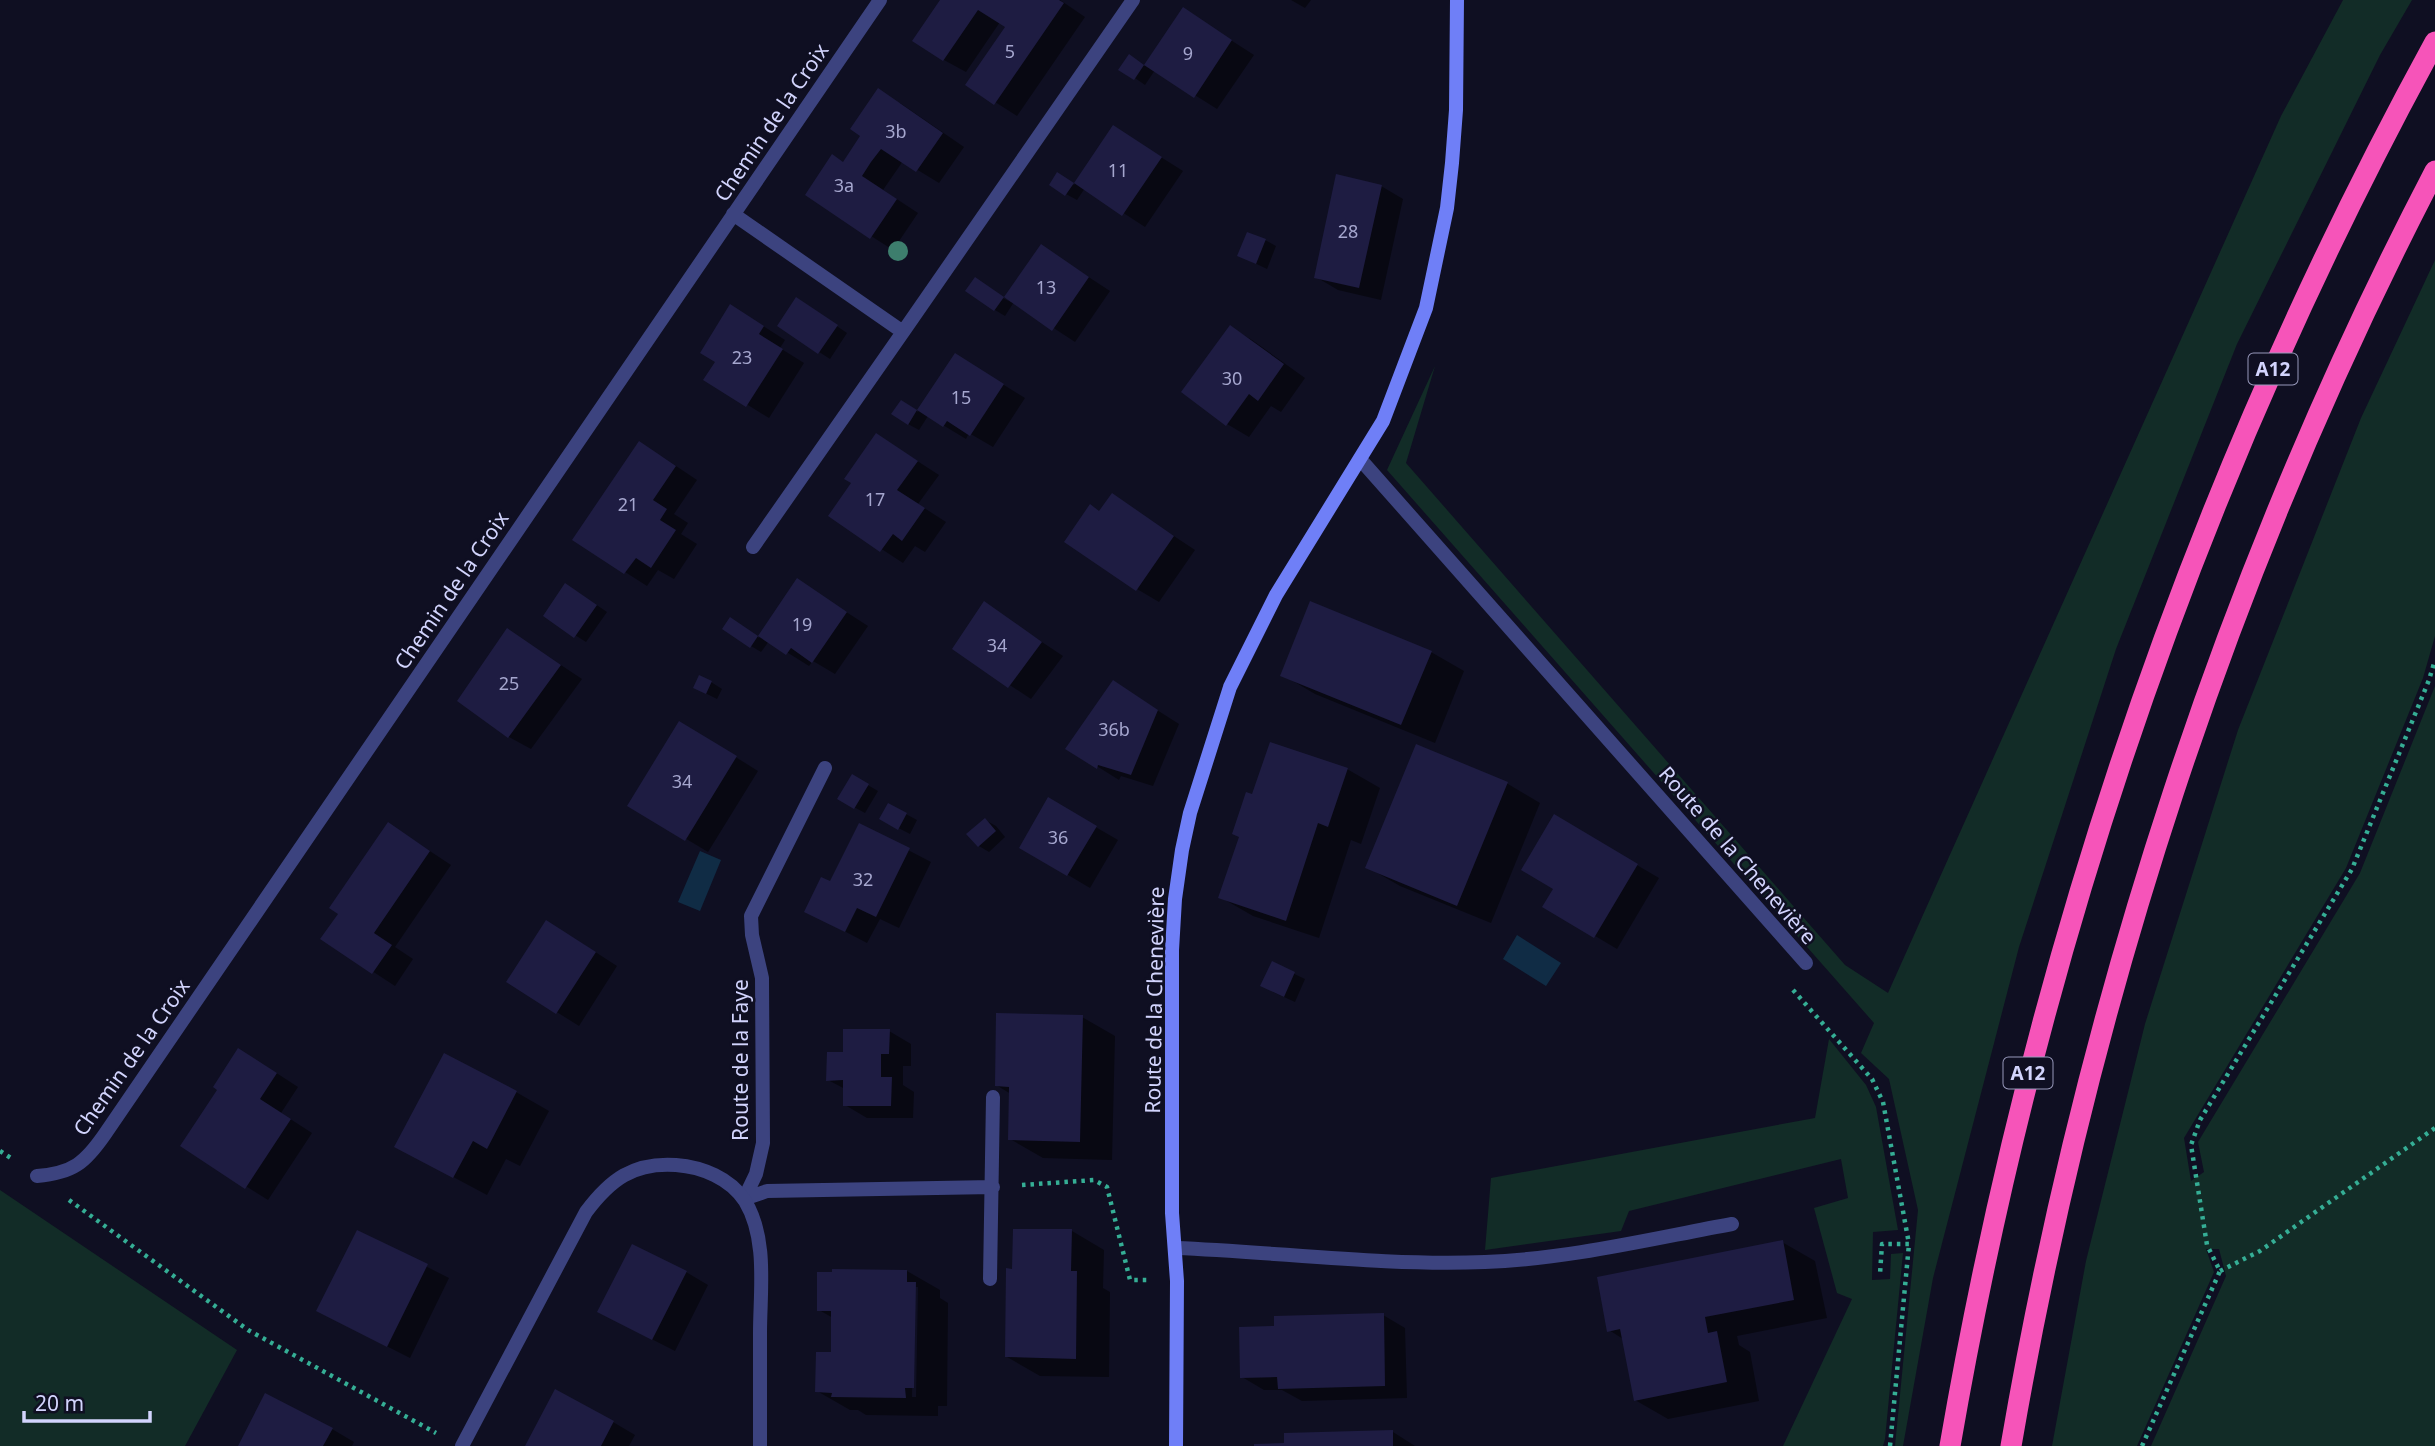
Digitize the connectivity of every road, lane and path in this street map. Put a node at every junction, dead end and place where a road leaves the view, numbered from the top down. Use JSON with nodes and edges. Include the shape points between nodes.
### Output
{"nodes":[{"id":1,"x":880,"y":0,"type":"edge"},
{"id":2,"x":1133,"y":0,"type":"edge"},
{"id":3,"x":1457,"y":0,"type":"edge"},
{"id":4,"x":2435,"y":42,"type":"edge"},
{"id":5,"x":2435,"y":172,"type":"edge"},
{"id":6,"x":733,"y":214,"type":"junction"},
{"id":7,"x":903,"y":332,"type":"junction"},
{"id":8,"x":1360,"y":459,"type":"junction"},
{"id":9,"x":753,"y":547,"type":"dead end"},
{"id":10,"x":2435,"y":660,"type":"edge"},
{"id":11,"x":825,"y":768,"type":"dead end"},
{"id":12,"x":1805,"y":963,"type":"dead end"},
{"id":13,"x":1872,"y":1079,"type":"dead end"},
{"id":14,"x":993,"y":1097,"type":"dead end"},
{"id":15,"x":2435,"y":1128,"type":"edge"},
{"id":16,"x":37,"y":1176,"type":"joint"},
{"id":17,"x":993,"y":1187,"type":"junction"},
{"id":18,"x":744,"y":1199,"type":"junction"},
{"id":19,"x":1732,"y":1224,"type":"dead end"},
{"id":20,"x":1909,"y":1244,"type":"junction"},
{"id":21,"x":1176,"y":1248,"type":"junction"},
{"id":22,"x":2220,"y":1272,"type":"junction"},
{"id":23,"x":1880,"y":1274,"type":"dead end"},
{"id":24,"x":990,"y":1279,"type":"dead end"},
{"id":25,"x":1149,"y":1280,"type":"dead end"},
{"id":26,"x":448,"y":1440,"type":"dead end"},
{"id":27,"x":462,"y":1446,"type":"edge"},
{"id":28,"x":760,"y":1446,"type":"edge"},
{"id":29,"x":1176,"y":1446,"type":"edge"},
{"id":30,"x":1890,"y":1446,"type":"edge"},
{"id":31,"x":1950,"y":1446,"type":"edge"},
{"id":32,"x":2011,"y":1446,"type":"edge"},
{"id":33,"x":2142,"y":1446,"type":"edge"}],
"edges":[{"from":1,"to":6,"type":"street","name":"Chemin de la Croix"},
{"from":2,"to":7,"type":"street"},
{"from":3,"to":8,"type":"street","name":"Route de la Chenevière","via":[[1447,208],[1426,308],[1383,421]]},
{"from":4,"to":31,"type":"highway","number":"A12","via":[[2365,175],[2265,385],[2139,707],[2074,906],[2037,1040],[1986,1256]]},
{"from":5,"to":32,"type":"highway","via":[[2367,309],[2277,513],[2159,835],[2068,1162]]},
{"from":6,"to":7,"type":"street"},
{"from":6,"to":16,"type":"street","name":"Chemin de la Croix","via":[[96,1147],[79,1164],[59,1174]]},
{"from":7,"to":9,"type":"street"},
{"from":8,"to":12,"type":"street","name":"Route de la Chenevière"},
{"from":8,"to":21,"type":"street","name":"Route de la Chenevière","via":[[1252,640],[1230,687],[1190,813],[1176,887],[1172,950],[1172,1213]]},
{"from":10,"to":22,"type":"path","via":[[2352,869],[2214,1096],[2191,1144],[2207,1245]]},
{"from":11,"to":18,"type":"street","name":"Route de la Faye","via":[[751,916],[762,978],[763,1143]]},
{"from":13,"to":20,"type":"path","via":[[1883,1102]]},
{"from":14,"to":17,"type":"street"},
{"from":15,"to":22,"type":"path","via":[[2260,1251]]},
{"from":16,"to":26,"type":"path","via":[[248,1330]]},
{"from":17,"to":18,"type":"street","via":[[778,1190]]},
{"from":17,"to":24,"type":"street"},
{"from":17,"to":25,"type":"path","via":[[1094,1180],[1107,1187],[1130,1280]]},
{"from":18,"to":27,"type":"street","via":[[704,1169],[673,1165],[623,1174],[604,1188],[586,1212]]},
{"from":18,"to":28,"type":"street","via":[[760,1250]]},
{"from":19,"to":21,"type":"street","via":[[1540,1258],[1485,1262]]},
{"from":20,"to":23,"type":"path","via":[[1882,1244]]},
{"from":20,"to":30,"type":"path"},
{"from":21,"to":29,"type":"street","name":"Route de la Chenevière"},
{"from":22,"to":33,"type":"path"}]}
